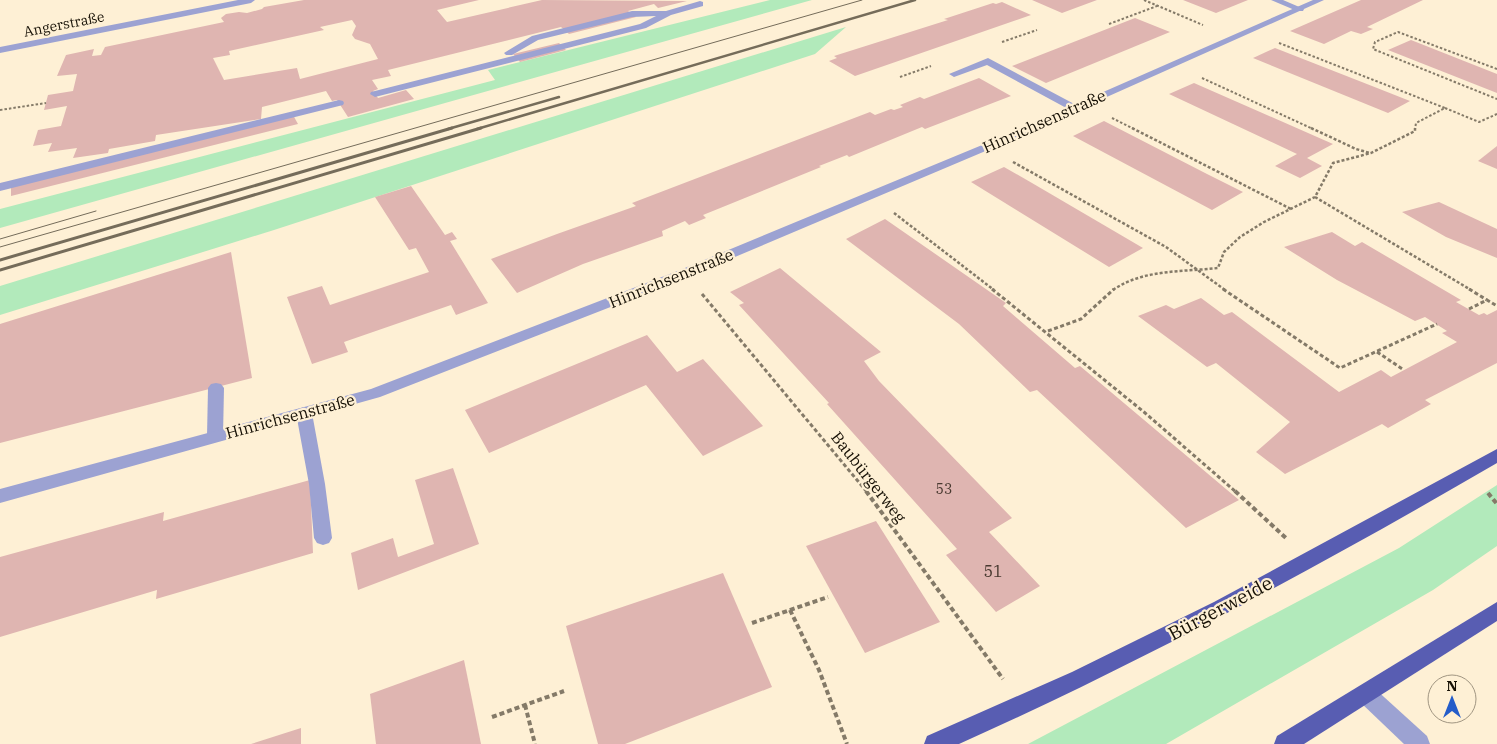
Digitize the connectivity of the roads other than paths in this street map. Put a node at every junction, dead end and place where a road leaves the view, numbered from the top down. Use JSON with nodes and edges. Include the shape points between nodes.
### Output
{"nodes":[{"id":1,"x":250,"y":0,"type":"edge"},
{"id":2,"x":694,"y":0,"type":"edge"},
{"id":3,"x":1276,"y":0,"type":"edge"},
{"id":4,"x":1320,"y":0,"type":"edge"},
{"id":5,"x":1300,"y":9,"type":"junction"},
{"id":6,"x":668,"y":13,"type":"junction"},
{"id":7,"x":0,"y":50,"type":"edge"},
{"id":8,"x":954,"y":74,"type":"dead end"},
{"id":9,"x":414,"y":84,"type":"junction"},
{"id":10,"x":375,"y":94,"type":"dead end"},
{"id":11,"x":339,"y":103,"type":"dead end"},
{"id":12,"x":1074,"y":108,"type":"junction"},
{"id":13,"x":0,"y":187,"type":"edge"},
{"id":14,"x":216,"y":388,"type":"dead end"},
{"id":15,"x":304,"y":413,"type":"junction"},
{"id":16,"x":215,"y":436,"type":"junction"},
{"id":17,"x":1497,"y":455,"type":"edge"},
{"id":18,"x":0,"y":496,"type":"edge"},
{"id":19,"x":323,"y":538,"type":"dead end"},
{"id":20,"x":1497,"y":611,"type":"edge"},
{"id":21,"x":1366,"y":694,"type":"junction"},
{"id":22,"x":935,"y":744,"type":"edge"},
{"id":23,"x":1285,"y":744,"type":"edge"},
{"id":24,"x":1419,"y":744,"type":"edge"}],
"edges":[{"from":1,"to":7,"type":"street","name":"Angerstraße"},
{"from":2,"to":6,"type":"street","via":[[700,4]]},
{"from":3,"to":5,"type":"street"},
{"from":4,"to":5,"type":"street","name":"Hinrichsenstraße"},
{"from":5,"to":12,"type":"street","name":"Hinrichsenstraße"},
{"from":6,"to":9,"type":"street","via":[[643,26]]},
{"from":6,"to":9,"type":"street","via":[[436,71]]},
{"from":8,"to":12,"type":"street","via":[[988,61]]},
{"from":9,"to":10,"type":"street"},
{"from":11,"to":13,"type":"street"},
{"from":12,"to":15,"type":"street","name":"Hinrichsenstraße","via":[[685,273],[375,393]]},
{"from":14,"to":16,"type":"street"},
{"from":15,"to":16,"type":"street","name":"Hinrichsenstraße"},
{"from":15,"to":19,"type":"street"},
{"from":16,"to":18,"type":"street","name":"Hinrichsenstraße"},
{"from":17,"to":22,"type":"main road","name":"Bürgerweide","via":[[1311,560],[1156,642]]},
{"from":20,"to":21,"type":"main road"},
{"from":21,"to":23,"type":"main road"},
{"from":21,"to":24,"type":"street"}]}
